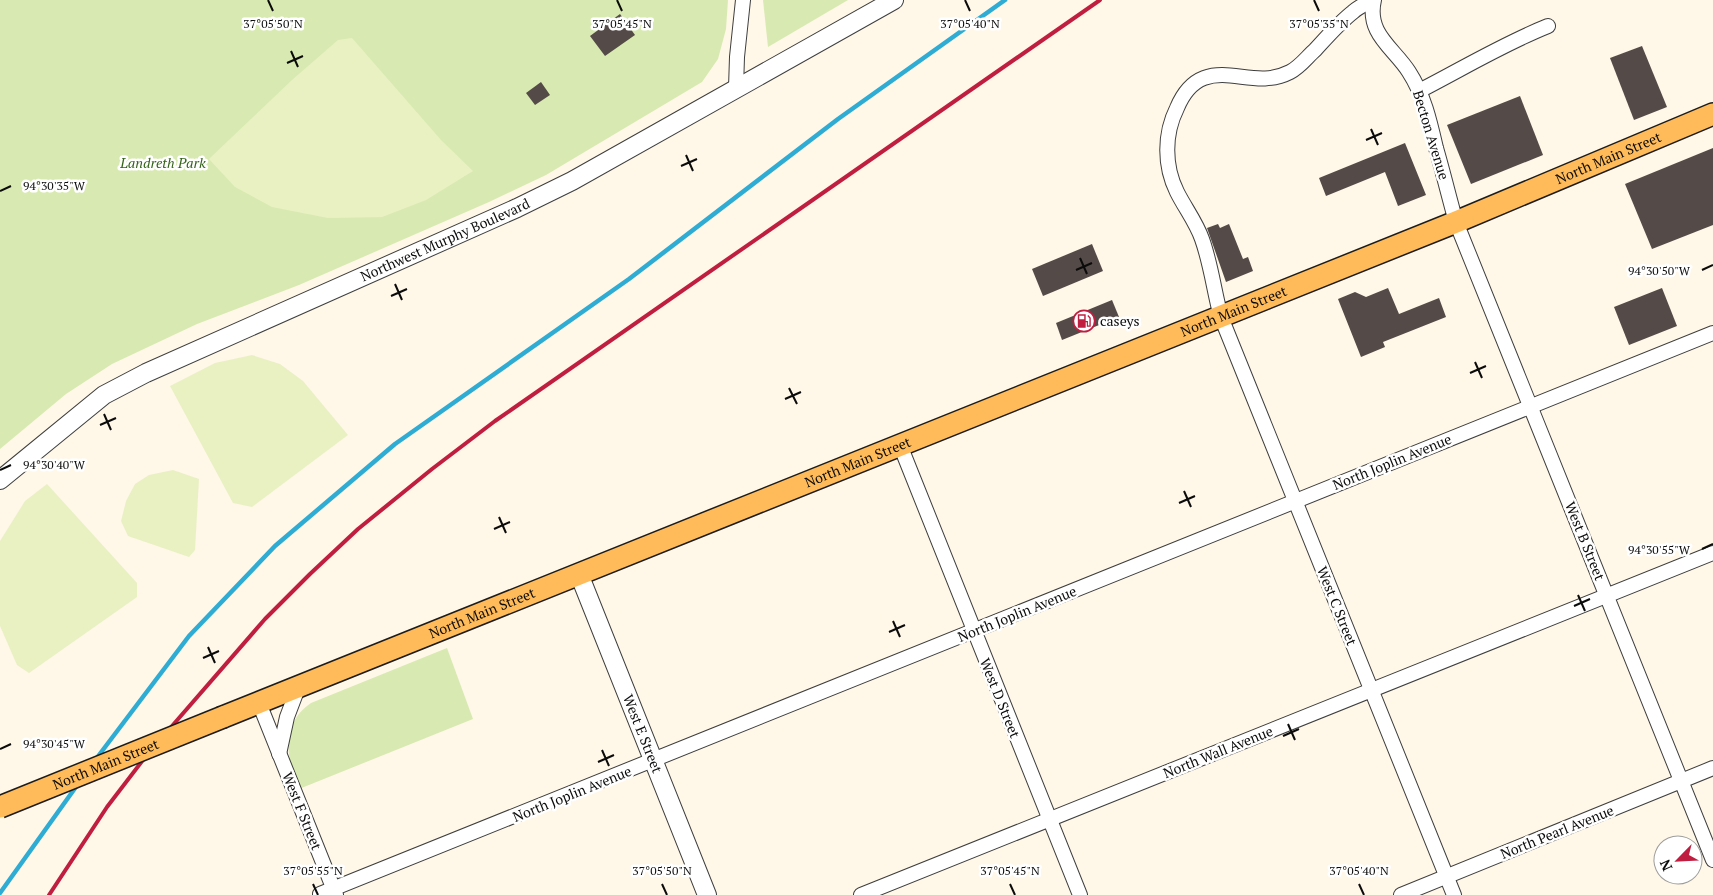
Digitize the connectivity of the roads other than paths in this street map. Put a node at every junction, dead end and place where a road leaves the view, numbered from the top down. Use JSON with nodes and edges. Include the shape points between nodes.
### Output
{"nodes":[{"id":1,"x":743,"y":0,"type":"edge"},
{"id":2,"x":894,"y":0,"type":"edge"},
{"id":3,"x":1373,"y":0,"type":"edge"},
{"id":4,"x":1548,"y":26,"type":"dead end"},
{"id":5,"x":736,"y":88,"type":"junction"},
{"id":6,"x":1419,"y":91,"type":"junction"},
{"id":7,"x":1713,"y":114,"type":"edge"},
{"id":8,"x":1456,"y":222,"type":"junction"},
{"id":9,"x":1220,"y":316,"type":"junction"},
{"id":10,"x":1713,"y":333,"type":"edge"},
{"id":11,"x":1530,"y":406,"type":"junction"},
{"id":12,"x":900,"y":445,"type":"junction"},
{"id":13,"x":0,"y":480,"type":"edge"},
{"id":14,"x":1295,"y":502,"type":"junction"},
{"id":15,"x":1713,"y":554,"type":"edge"},
{"id":16,"x":579,"y":574,"type":"junction"},
{"id":17,"x":1607,"y":596,"type":"junction"},
{"id":18,"x":974,"y":631,"type":"junction"},
{"id":19,"x":298,"y":688,"type":"junction"},
{"id":20,"x":1371,"y":691,"type":"junction"},
{"id":21,"x":260,"y":703,"type":"junction"},
{"id":22,"x":279,"y":754,"type":"junction"},
{"id":23,"x":654,"y":761,"type":"junction"},
{"id":24,"x":1713,"y":768,"type":"edge"},
{"id":25,"x":1681,"y":781,"type":"junction"},
{"id":26,"x":0,"y":807,"type":"edge"},
{"id":27,"x":1049,"y":820,"type":"junction"},
{"id":28,"x":1713,"y":860,"type":"edge"},
{"id":29,"x":1447,"y":877,"type":"junction"},
{"id":30,"x":330,"y":893,"type":"edge"},
{"id":31,"x":707,"y":895,"type":"edge"},
{"id":32,"x":862,"y":895,"type":"edge"},
{"id":33,"x":1080,"y":895,"type":"edge"},
{"id":34,"x":1401,"y":895,"type":"edge"},
{"id":35,"x":1454,"y":895,"type":"edge"}],
"edges":[{"from":1,"to":5,"type":"street"},
{"from":2,"to":5,"type":"street","name":"Northwest Murphy Boulevard"},
{"from":3,"to":6,"type":"street","name":"Becton Avenue","via":[[1371,12],[1376,28],[1388,48],[1409,71]]},
{"from":3,"to":9,"type":"street","name":"West C Street","via":[[1352,12],[1287,74],[1255,79],[1211,76],[1186,91],[1171,122],[1167,152],[1177,192],[1206,250]]},
{"from":4,"to":6,"type":"street","via":[[1516,39]]},
{"from":5,"to":13,"type":"street","name":"Northwest Murphy Boulevard","via":[[572,181],[174,359],[104,395]]},
{"from":6,"to":8,"type":"street","name":"Becton Avenue"},
{"from":7,"to":8,"type":"main road","name":"North Main Street"},
{"from":8,"to":9,"type":"main road","name":"North Main Street"},
{"from":8,"to":11,"type":"street","name":"West B Street"},
{"from":9,"to":12,"type":"main road","name":"North Main Street"},
{"from":9,"to":14,"type":"street","name":"West C Street"},
{"from":10,"to":11,"type":"street","name":"North Joplin Avenue"},
{"from":11,"to":14,"type":"street","name":"North Joplin Avenue"},
{"from":11,"to":17,"type":"street","name":"West B Street"},
{"from":12,"to":16,"type":"main road","name":"North Main Street"},
{"from":12,"to":18,"type":"street","name":"West D Street"},
{"from":14,"to":18,"type":"street","name":"North Joplin Avenue"},
{"from":14,"to":20,"type":"street","name":"West C Street"},
{"from":15,"to":17,"type":"street","name":"North Wall Avenue"},
{"from":16,"to":19,"type":"main road","name":"North Main Street"},
{"from":16,"to":23,"type":"street","name":"West E Street"},
{"from":17,"to":20,"type":"street","name":"North Wall Avenue"},
{"from":17,"to":25,"type":"street","name":"West B Street"},
{"from":18,"to":23,"type":"street","name":"North Joplin Avenue"},
{"from":18,"to":27,"type":"street","name":"West D Street"},
{"from":19,"to":21,"type":"main road","name":"North Main Street"},
{"from":19,"to":22,"type":"street","name":"West F Street","via":[[287,717]]},
{"from":20,"to":27,"type":"street","name":"North Wall Avenue"},
{"from":20,"to":29,"type":"street","name":"West C Street"},
{"from":21,"to":22,"type":"street","name":"West F Street"},
{"from":21,"to":26,"type":"main road","name":"North Main Street","bridge":true},
{"from":22,"to":30,"type":"street","name":"West F Street"},
{"from":23,"to":30,"type":"street","name":"North Joplin Avenue"},
{"from":23,"to":31,"type":"street","name":"West E Street"},
{"from":24,"to":25,"type":"street","name":"North Pearl Avenue"},
{"from":25,"to":28,"type":"street","name":"West B Street"},
{"from":25,"to":29,"type":"street","name":"North Pearl Avenue"},
{"from":27,"to":32,"type":"street","name":"North Wall Avenue"},
{"from":27,"to":33,"type":"street","name":"West D Street"},
{"from":29,"to":34,"type":"street","name":"North Pearl Avenue"},
{"from":29,"to":35,"type":"street","name":"West C Street"}]}
